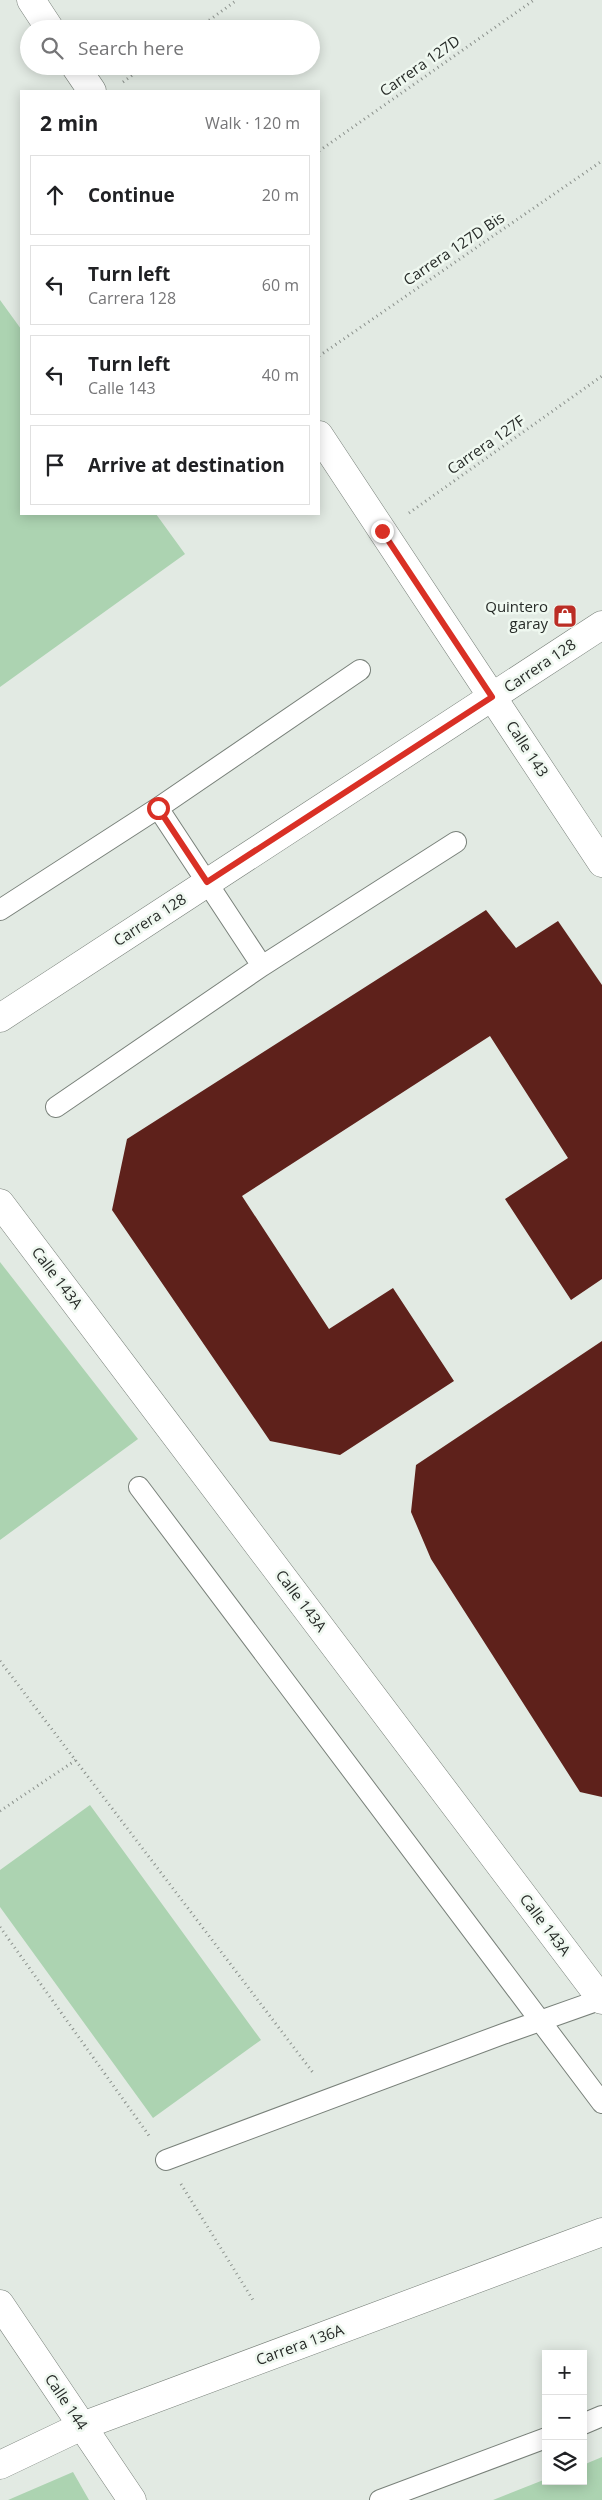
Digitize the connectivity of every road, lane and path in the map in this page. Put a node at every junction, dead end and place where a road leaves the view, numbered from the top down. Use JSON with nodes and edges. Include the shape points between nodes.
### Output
{"nodes":[{"id":1,"x":31,"y":0,"type":"edge"},
{"id":2,"x":237,"y":0,"type":"edge"},
{"id":3,"x":534,"y":0,"type":"edge"},
{"id":4,"x":44,"y":20,"type":"edge"},
{"id":5,"x":209,"y":20,"type":"edge"},
{"id":6,"x":86,"y":75,"type":"edge"},
{"id":7,"x":129,"y":75,"type":"edge"},
{"id":8,"x":104,"y":89,"type":"edge"},
{"id":9,"x":320,"y":150,"type":"edge"},
{"id":10,"x":602,"y":162,"type":"edge"},
{"id":11,"x":320,"y":355,"type":"edge"},
{"id":12,"x":602,"y":376,"type":"edge"},
{"id":13,"x":320,"y":437,"type":"edge"},
{"id":14,"x":382,"y":531,"type":"junction"},
{"id":15,"x":602,"y":624,"type":"edge"},
{"id":16,"x":360,"y":670,"type":"dead end"},
{"id":17,"x":492,"y":697,"type":"junction"},
{"id":18,"x":158,"y":808,"type":"junction"},
{"id":19,"x":456,"y":842,"type":"dead end"},
{"id":20,"x":602,"y":863,"type":"edge"},
{"id":21,"x":207,"y":882,"type":"junction"},
{"id":22,"x":0,"y":910,"type":"edge"},
{"id":23,"x":262,"y":966,"type":"junction"},
{"id":24,"x":0,"y":1018,"type":"edge"},
{"id":25,"x":56,"y":1107,"type":"dead end"},
{"id":26,"x":0,"y":1203,"type":"edge"},
{"id":27,"x":139,"y":1487,"type":"dead end"},
{"id":28,"x":0,"y":1661,"type":"edge"},
{"id":29,"x":76,"y":1760,"type":"junction"},
{"id":30,"x":0,"y":1811,"type":"edge"},
{"id":31,"x":0,"y":1927,"type":"edge"},
{"id":32,"x":602,"y":2000,"type":"edge"},
{"id":33,"x":541,"y":2022,"type":"junction"},
{"id":34,"x":332,"y":2099,"type":"junction"},
{"id":35,"x":602,"y":2103,"type":"edge"},
{"id":36,"x":166,"y":2160,"type":"junction"},
{"id":37,"x":602,"y":2232,"type":"edge"},
{"id":38,"x":253,"y":2300,"type":"dead end"},
{"id":39,"x":0,"y":2304,"type":"edge"},
{"id":40,"x":602,"y":2416,"type":"edge"},
{"id":41,"x":587,"y":2422,"type":"edge"},
{"id":42,"x":82,"y":2426,"type":"junction"},
{"id":43,"x":542,"y":2439,"type":"edge"},
{"id":44,"x":0,"y":2465,"type":"edge"},
{"id":45,"x":132,"y":2500,"type":"edge"},
{"id":46,"x":380,"y":2500,"type":"edge"}],
"edges":[{"from":1,"to":4,"type":"street"},
{"from":2,"to":5,"type":"path"},
{"from":3,"to":9,"type":"path","name":"Carrera 127D"},
{"from":6,"to":8,"type":"street"},
{"from":7,"to":8,"type":"path"},
{"from":10,"to":11,"type":"path","name":"Carrera 127D Bis"},
{"from":12,"to":14,"type":"path","name":"Carrera 127F"},
{"from":13,"to":14,"type":"street","name":"Calle 143"},
{"from":14,"to":17,"type":"street","name":"Calle 143"},
{"from":15,"to":17,"type":"street","name":"Carrera 128"},
{"from":16,"to":18,"type":"lane"},
{"from":17,"to":20,"type":"street","name":"Calle 143"},
{"from":17,"to":21,"type":"street","name":"Carrera 128"},
{"from":18,"to":21,"type":"lane"},
{"from":18,"to":22,"type":"lane"},
{"from":19,"to":23,"type":"lane"},
{"from":21,"to":23,"type":"lane"},
{"from":21,"to":24,"type":"street","name":"Carrera 128"},
{"from":23,"to":25,"type":"lane"},
{"from":26,"to":32,"type":"street","name":"Calle 143A"},
{"from":27,"to":33,"type":"lane"},
{"from":28,"to":29,"type":"path"},
{"from":29,"to":30,"type":"path"},
{"from":29,"to":34,"type":"path"},
{"from":31,"to":36,"type":"path"},
{"from":32,"to":33,"type":"lane"},
{"from":33,"to":34,"type":"lane"},
{"from":33,"to":35,"type":"lane"},
{"from":34,"to":36,"type":"lane"},
{"from":36,"to":38,"type":"path"},
{"from":37,"to":42,"type":"street","name":"Carrera 136A"},
{"from":39,"to":42,"type":"street","name":"Calle 144"},
{"from":40,"to":41,"type":"lane"},
{"from":42,"to":44,"type":"street","name":"Carrera 136A"},
{"from":42,"to":45,"type":"street","name":"Calle 144"},
{"from":43,"to":46,"type":"lane"}]}
